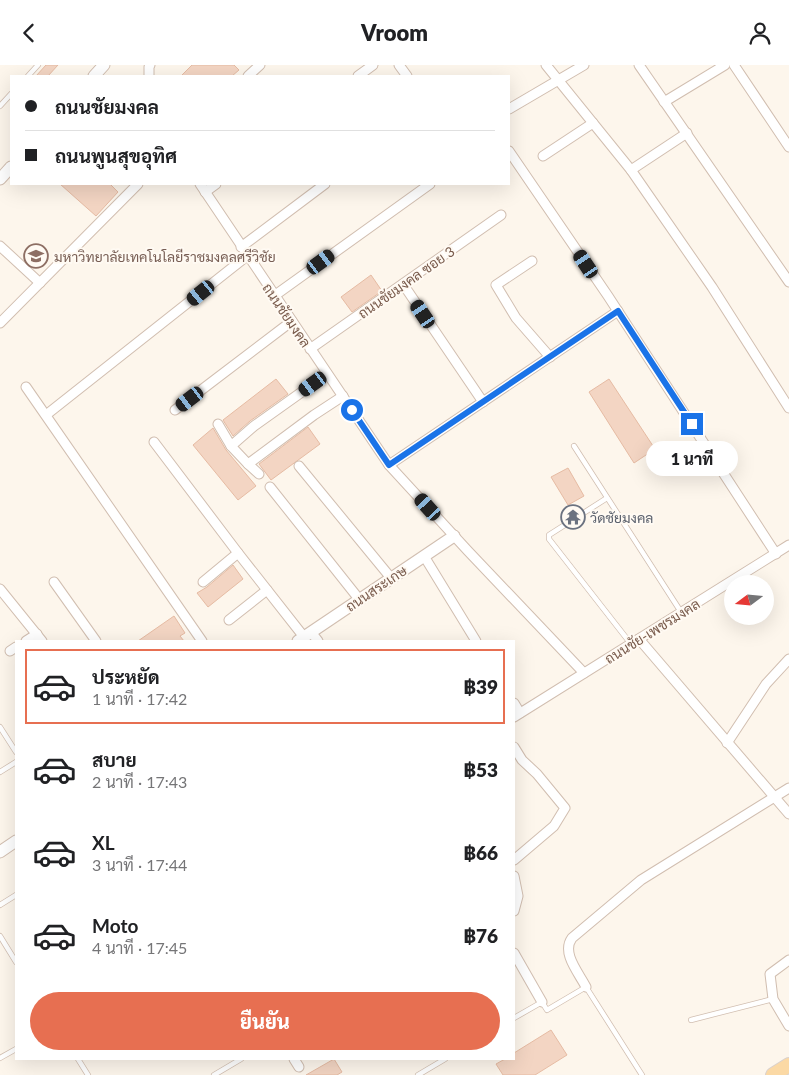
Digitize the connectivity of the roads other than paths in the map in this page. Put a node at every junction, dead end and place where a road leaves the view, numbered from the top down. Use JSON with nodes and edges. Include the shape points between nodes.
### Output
{"nodes":[{"id":1,"x":38,"y":65,"type":"edge"},
{"id":2,"x":104,"y":65,"type":"edge"},
{"id":3,"x":260,"y":65,"type":"edge"},
{"id":4,"x":373,"y":65,"type":"edge"},
{"id":5,"x":546,"y":65,"type":"edge"},
{"id":6,"x":584,"y":65,"type":"edge"},
{"id":7,"x":639,"y":65,"type":"edge"},
{"id":8,"x":725,"y":65,"type":"edge"},
{"id":9,"x":734,"y":65,"type":"edge"},
{"id":10,"x":29,"y":75,"type":"edge"},
{"id":11,"x":95,"y":75,"type":"edge"},
{"id":12,"x":249,"y":75,"type":"edge"},
{"id":13,"x":359,"y":75,"type":"edge"},
{"id":14,"x":558,"y":80,"type":"junction"},
{"id":15,"x":10,"y":95,"type":"edge"},
{"id":16,"x":664,"y":102,"type":"junction"},
{"id":17,"x":0,"y":106,"type":"edge"},
{"id":18,"x":510,"y":108,"type":"edge"},
{"id":19,"x":593,"y":123,"type":"junction"},
{"id":20,"x":686,"y":133,"type":"junction"},
{"id":21,"x":789,"y":147,"type":"edge"},
{"id":22,"x":510,"y":152,"type":"edge"},
{"id":23,"x":543,"y":156,"type":"dead end"},
{"id":24,"x":10,"y":168,"type":"edge"},
{"id":25,"x":631,"y":169,"type":"junction"},
{"id":26,"x":0,"y":179,"type":"edge"},
{"id":27,"x":137,"y":185,"type":"edge"},
{"id":28,"x":201,"y":185,"type":"edge"},
{"id":29,"x":215,"y":185,"type":"edge"},
{"id":30,"x":324,"y":185,"type":"edge"},
{"id":31,"x":429,"y":185,"type":"edge"},
{"id":32,"x":205,"y":192,"type":"junction"},
{"id":33,"x":501,"y":215,"type":"dead end"},
{"id":34,"x":0,"y":246,"type":"edge"},
{"id":35,"x":241,"y":247,"type":"junction"},
{"id":36,"x":248,"y":256,"type":"junction"},
{"id":37,"x":532,"y":261,"type":"dead end"},
{"id":38,"x":789,"y":282,"type":"edge"},
{"id":39,"x":40,"y":283,"type":"junction"},
{"id":40,"x":403,"y":284,"type":"junction"},
{"id":41,"x":274,"y":296,"type":"junction"},
{"id":42,"x":618,"y":311,"type":"junction"},
{"id":43,"x":292,"y":321,"type":"junction"},
{"id":44,"x":0,"y":323,"type":"edge"},
{"id":45,"x":310,"y":349,"type":"junction"},
{"id":46,"x":550,"y":357,"type":"junction"},
{"id":47,"x":327,"y":374,"type":"junction"},
{"id":48,"x":26,"y":387,"type":"dead end"},
{"id":49,"x":343,"y":397,"type":"junction"},
{"id":50,"x":483,"y":402,"type":"junction"},
{"id":51,"x":789,"y":408,"type":"edge"},
{"id":52,"x":175,"y":409,"type":"dead end"},
{"id":53,"x":46,"y":415,"type":"junction"},
{"id":54,"x":218,"y":424,"type":"dead end"},
{"id":55,"x":154,"y":442,"type":"dead end"},
{"id":56,"x":231,"y":446,"type":"junction"},
{"id":57,"x":574,"y":447,"type":"dead end"},
{"id":58,"x":248,"y":464,"type":"junction"},
{"id":59,"x":389,"y":465,"type":"junction"},
{"id":60,"x":299,"y":466,"type":"dead end"},
{"id":61,"x":259,"y":474,"type":"dead end"},
{"id":62,"x":270,"y":487,"type":"dead end"},
{"id":63,"x":607,"y":498,"type":"junction"},
{"id":64,"x":454,"y":536,"type":"junction"},
{"id":65,"x":789,"y":545,"type":"edge"},
{"id":66,"x":238,"y":553,"type":"junction"},
{"id":67,"x":776,"y":554,"type":"junction"},
{"id":68,"x":424,"y":556,"type":"junction"},
{"id":69,"x":391,"y":578,"type":"junction"},
{"id":70,"x":54,"y":582,"type":"dead end"},
{"id":71,"x":203,"y":582,"type":"dead end"},
{"id":72,"x":0,"y":589,"type":"edge"},
{"id":73,"x":267,"y":590,"type":"junction"},
{"id":74,"x":359,"y":599,"type":"junction"},
{"id":75,"x":682,"y":613,"type":"junction"},
{"id":76,"x":229,"y":620,"type":"dead end"},
{"id":77,"x":40,"y":638,"type":"edge"},
{"id":78,"x":308,"y":638,"type":"edge"},
{"id":79,"x":95,"y":640,"type":"edge"},
{"id":80,"x":201,"y":640,"type":"edge"},
{"id":81,"x":475,"y":640,"type":"edge"},
{"id":82,"x":635,"y":642,"type":"junction"},
{"id":83,"x":789,"y":659,"type":"edge"},
{"id":84,"x":584,"y":673,"type":"junction"},
{"id":85,"x":517,"y":715,"type":"edge"},
{"id":86,"x":0,"y":727,"type":"edge"},
{"id":87,"x":727,"y":743,"type":"junction"},
{"id":88,"x":515,"y":749,"type":"edge"},
{"id":89,"x":15,"y":750,"type":"edge"},
{"id":90,"x":15,"y":763,"type":"edge"},
{"id":91,"x":0,"y":772,"type":"edge"},
{"id":92,"x":789,"y":788,"type":"edge"},
{"id":93,"x":774,"y":797,"type":"junction"},
{"id":94,"x":789,"y":814,"type":"edge"},
{"id":95,"x":15,"y":842,"type":"edge"},
{"id":96,"x":0,"y":852,"type":"edge"},
{"id":97,"x":515,"y":858,"type":"edge"},
{"id":98,"x":515,"y":881,"type":"edge"},
{"id":99,"x":15,"y":896,"type":"edge"},
{"id":100,"x":0,"y":905,"type":"edge"},
{"id":101,"x":515,"y":907,"type":"edge"},
{"id":102,"x":0,"y":936,"type":"edge"},
{"id":103,"x":515,"y":955,"type":"edge"},
{"id":104,"x":15,"y":960,"type":"edge"},
{"id":105,"x":789,"y":960,"type":"edge"},
{"id":106,"x":586,"y":987,"type":"junction"},
{"id":107,"x":774,"y":999,"type":"junction"},
{"id":108,"x":542,"y":1002,"type":"junction"},
{"id":109,"x":515,"y":1017,"type":"edge"},
{"id":110,"x":691,"y":1020,"type":"dead end"},
{"id":111,"x":789,"y":1026,"type":"edge"},
{"id":112,"x":15,"y":1050,"type":"edge"},
{"id":113,"x":0,"y":1058,"type":"edge"},
{"id":114,"x":79,"y":1060,"type":"edge"},
{"id":115,"x":239,"y":1060,"type":"edge"},
{"id":116,"x":443,"y":1060,"type":"edge"},
{"id":117,"x":789,"y":1065,"type":"edge"},
{"id":118,"x":88,"y":1075,"type":"edge"},
{"id":119,"x":214,"y":1075,"type":"edge"},
{"id":120,"x":418,"y":1075,"type":"edge"},
{"id":121,"x":642,"y":1075,"type":"edge"},
{"id":122,"x":773,"y":1075,"type":"edge"}],
"edges":[{"from":1,"to":10,"type":"lane"},
{"from":2,"to":11,"type":"street"},
{"from":3,"to":12,"type":"street"},
{"from":4,"to":13,"type":"street"},
{"from":5,"to":14,"type":"street"},
{"from":6,"to":14,"type":"street"},
{"from":7,"to":16,"type":"street"},
{"from":8,"to":16,"type":"street"},
{"from":9,"to":21,"type":"street"},
{"from":14,"to":18,"type":"street"},
{"from":14,"to":19,"type":"street"},
{"from":15,"to":17,"type":"lane"},
{"from":16,"to":20,"type":"street"},
{"from":19,"to":23,"type":"street"},
{"from":19,"to":25,"type":"street"},
{"from":20,"to":25,"type":"street"},
{"from":20,"to":38,"type":"street"},
{"from":22,"to":42,"type":"street"},
{"from":24,"to":26,"type":"street"},
{"from":25,"to":51,"type":"street"},
{"from":27,"to":39,"type":"street"},
{"from":28,"to":32,"type":"street","name":"ถนนชัยมงคล"},
{"from":29,"to":32,"type":"street"},
{"from":30,"to":35,"type":"street"},
{"from":31,"to":41,"type":"street"},
{"from":32,"to":35,"type":"street","name":"ถนนชัยมงคล"},
{"from":33,"to":40,"type":"street","name":"ถนนชัยมงคล ซอย 3"},
{"from":34,"to":39,"type":"street"},
{"from":35,"to":36,"type":"street","name":"ถนนชัยมงคล"},
{"from":36,"to":41,"type":"street","name":"ถนนชัยมงคล"},
{"from":36,"to":53,"type":"street"},
{"from":37,"to":46,"type":"street","via":[[496,285],[516,318]]},
{"from":39,"to":44,"type":"street"},
{"from":40,"to":45,"type":"street","name":"ถนนชัยมงคล ซอย 3"},
{"from":40,"to":50,"type":"street"},
{"from":41,"to":43,"type":"street","name":"ถนนชัยมงคล"},
{"from":42,"to":46,"type":"street"},
{"from":42,"to":67,"type":"street"},
{"from":43,"to":45,"type":"street","name":"ถนนชัยมงคล"},
{"from":43,"to":52,"type":"street"},
{"from":45,"to":47,"type":"street","name":"ถนนชัยมงคล"},
{"from":46,"to":50,"type":"street"},
{"from":47,"to":49,"type":"street","name":"ถนนชัยมงคล"},
{"from":47,"to":56,"type":"street"},
{"from":48,"to":53,"type":"street"},
{"from":49,"to":58,"type":"street"},
{"from":49,"to":59,"type":"street","name":"ถนนชัยมงคล"},
{"from":50,"to":59,"type":"street"},
{"from":53,"to":80,"type":"street"},
{"from":54,"to":56,"type":"street"},
{"from":55,"to":66,"type":"street"},
{"from":56,"to":58,"type":"street"},
{"from":57,"to":63,"type":"lane"},
{"from":58,"to":61,"type":"street"},
{"from":59,"to":64,"type":"street","name":"ถนนชัยมงคล"},
{"from":60,"to":69,"type":"street"},
{"from":62,"to":74,"type":"street"},
{"from":63,"to":75,"type":"lane"},
{"from":63,"to":82,"type":"lane","via":[[549,535],[549,539]]},
{"from":64,"to":68,"type":"street","name":"ถนนสระเกษ"},
{"from":64,"to":84,"type":"street","name":"ถนนชัยมงคล"},
{"from":65,"to":67,"type":"street","name":"ถนนชัย-เพชรมงคล"},
{"from":66,"to":71,"type":"street"},
{"from":66,"to":73,"type":"street"},
{"from":67,"to":75,"type":"street","name":"ถนนชัย-เพชรมงคล"},
{"from":68,"to":69,"type":"street","name":"ถนนสระเกษ"},
{"from":68,"to":81,"type":"street"},
{"from":69,"to":74,"type":"street","name":"ถนนสระเกษ"},
{"from":70,"to":79,"type":"street"},
{"from":72,"to":77,"type":"street"},
{"from":73,"to":76,"type":"street"},
{"from":73,"to":78,"type":"street"},
{"from":74,"to":78,"type":"street","name":"ถนนสระเกษ"},
{"from":75,"to":82,"type":"street","name":"ถนนชัย-เพชรมงคล"},
{"from":82,"to":84,"type":"street","name":"ถนนชัย-เพชรมงคล"},
{"from":82,"to":87,"type":"street"},
{"from":83,"to":87,"type":"street","via":[[766,684]]},
{"from":84,"to":85,"type":"street","name":"ถนนชัย-เพชรมงคล"},
{"from":86,"to":89,"type":"lane"},
{"from":87,"to":93,"type":"street"},
{"from":88,"to":97,"type":"street","via":[[565,808],[554,826]]},
{"from":90,"to":91,"type":"lane"},
{"from":92,"to":93,"type":"street"},
{"from":93,"to":94,"type":"street"},
{"from":93,"to":106,"type":"street","via":[[641,880],[572,938],[568,952]]},
{"from":95,"to":96,"type":"street"},
{"from":98,"to":101,"type":"street","via":[[518,896]]},
{"from":99,"to":100,"type":"lane"},
{"from":102,"to":104,"type":"lane"},
{"from":103,"to":108,"type":"street"},
{"from":105,"to":107,"type":"street","via":[[770,974]]},
{"from":106,"to":108,"type":"lane","via":[[547,1010]]},
{"from":106,"to":121,"type":"lane"},
{"from":107,"to":110,"type":"lane"},
{"from":107,"to":111,"type":"street"},
{"from":108,"to":109,"type":"lane"},
{"from":112,"to":113,"type":"lane"},
{"from":114,"to":118,"type":"lane"},
{"from":115,"to":119,"type":"lane"},
{"from":116,"to":120,"type":"lane"},
{"from":117,"to":122,"type":"main road"}]}
